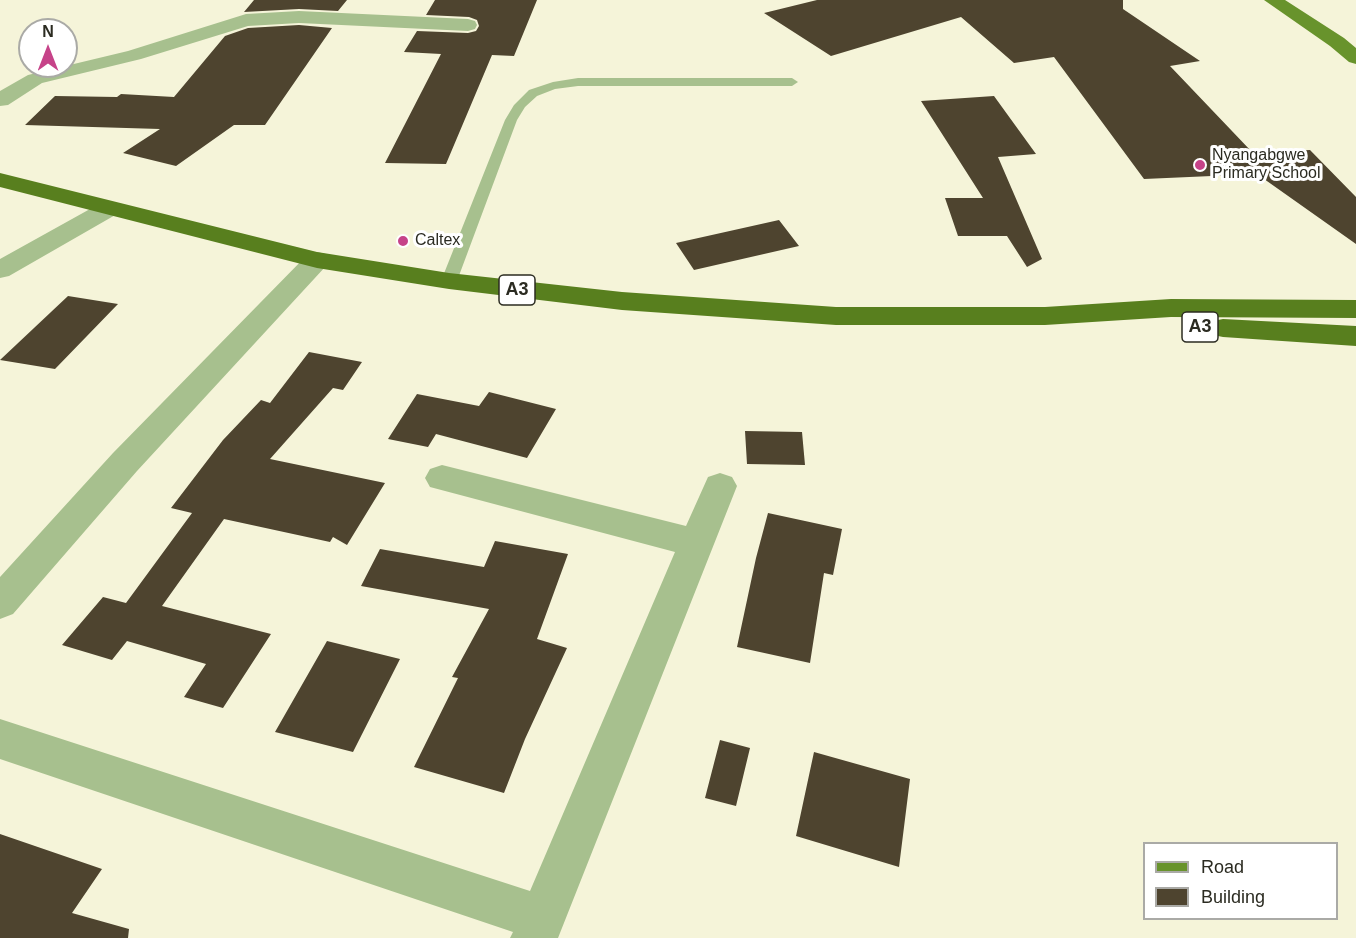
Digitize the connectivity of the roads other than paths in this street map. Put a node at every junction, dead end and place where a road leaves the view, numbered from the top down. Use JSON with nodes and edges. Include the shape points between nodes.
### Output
{"nodes":[{"id":1,"x":1273,"y":0,"type":"edge"},
{"id":2,"x":1315,"y":7,"type":"edge"},
{"id":3,"x":468,"y":25,"type":"dead end"},
{"id":4,"x":1356,"y":36,"type":"edge"},
{"id":5,"x":1356,"y":58,"type":"edge"},
{"id":6,"x":9,"y":71,"type":"dead end"},
{"id":7,"x":36,"y":79,"type":"junction"},
{"id":8,"x":792,"y":82,"type":"dead end"},
{"id":9,"x":0,"y":100,"type":"edge"},
{"id":10,"x":0,"y":180,"type":"edge"},
{"id":11,"x":108,"y":210,"type":"junction"},
{"id":12,"x":317,"y":260,"type":"junction"},
{"id":13,"x":0,"y":270,"type":"edge"},
{"id":14,"x":449,"y":281,"type":"junction"},
{"id":15,"x":1356,"y":309,"type":"edge"},
{"id":16,"x":1045,"y":316,"type":"junction"},
{"id":17,"x":1356,"y":336,"type":"edge"},
{"id":18,"x":442,"y":478,"type":"dead end"},
{"id":19,"x":720,"y":486,"type":"dead end"},
{"id":20,"x":695,"y":543,"type":"junction"},
{"id":21,"x":0,"y":603,"type":"edge"},
{"id":22,"x":0,"y":739,"type":"edge"},
{"id":23,"x":538,"y":928,"type":"edge"}],
"edges":[{"from":1,"to":5,"type":"main road"},
{"from":2,"to":4,"type":"main road"},
{"from":3,"to":7,"type":"street","via":[[267,17]]},
{"from":6,"to":7,"type":"street"},
{"from":7,"to":9,"type":"street"},
{"from":8,"to":14,"type":"lane","via":[[578,82],[533,93],[511,120]]},
{"from":10,"to":11,"type":"highway","number":"A3"},
{"from":11,"to":12,"type":"highway","number":"A3"},
{"from":11,"to":13,"type":"street"},
{"from":12,"to":14,"type":"highway","number":"A3"},
{"from":12,"to":21,"type":"street","via":[[125,462]]},
{"from":14,"to":16,"type":"highway","number":"A3","via":[[622,301],[836,316]]},
{"from":15,"to":16,"type":"highway","number":"A3","via":[[1171,309]]},
{"from":16,"to":17,"type":"highway","number":"A3"},
{"from":18,"to":20,"type":"street"},
{"from":19,"to":20,"type":"street"},
{"from":20,"to":23,"type":"street"},
{"from":22,"to":23,"type":"street"}]}
